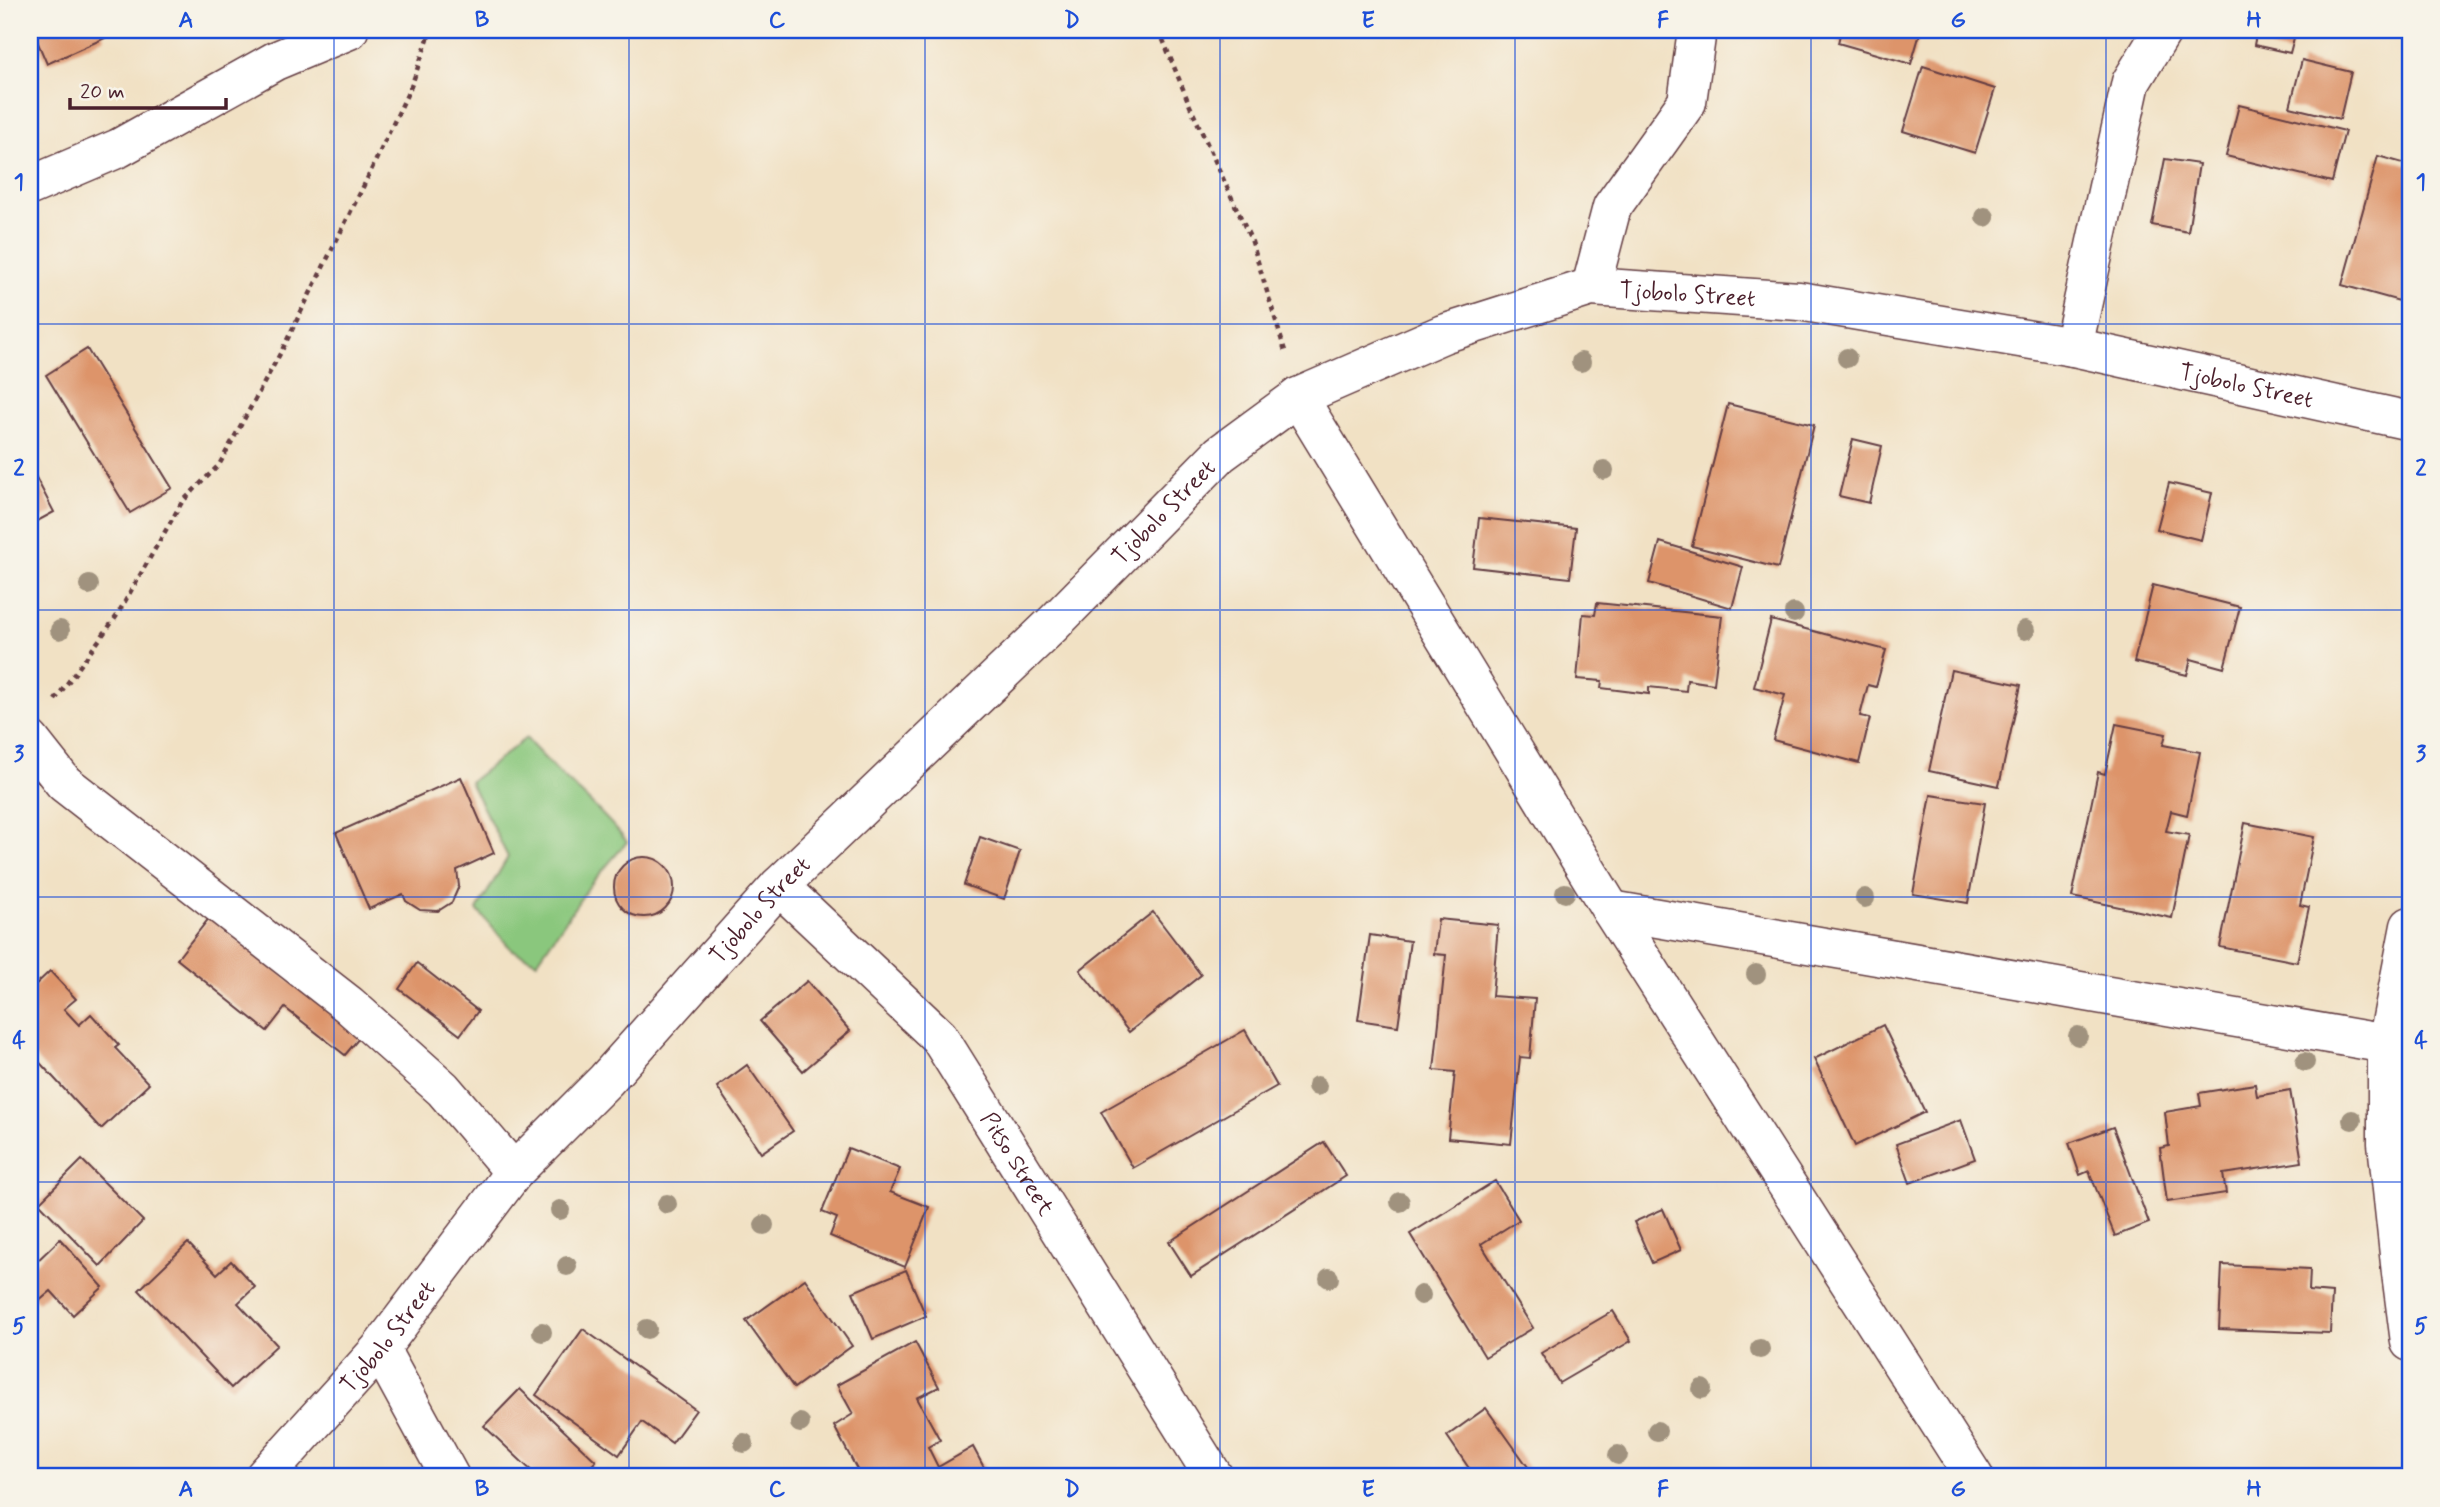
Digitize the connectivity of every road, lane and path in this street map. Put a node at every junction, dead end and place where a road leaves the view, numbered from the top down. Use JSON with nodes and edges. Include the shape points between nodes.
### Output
{"nodes":[{"id":1,"x":349,"y":30,"type":"edge"},
{"id":2,"x":431,"y":30,"type":"edge"},
{"id":3,"x":1159,"y":30,"type":"edge"},
{"id":4,"x":1698,"y":30,"type":"edge"},
{"id":5,"x":2163,"y":30,"type":"edge"},
{"id":6,"x":30,"y":186,"type":"edge"},
{"id":7,"x":1591,"y":287,"type":"junction"},
{"id":8,"x":2073,"y":347,"type":"junction"},
{"id":9,"x":1298,"y":397,"type":"junction"},
{"id":10,"x":2410,"y":421,"type":"edge"},
{"id":11,"x":51,"y":705,"type":"dead end"},
{"id":12,"x":30,"y":740,"type":"edge"},
{"id":13,"x":779,"y":886,"type":"junction"},
{"id":14,"x":1611,"y":910,"type":"junction"},
{"id":15,"x":2410,"y":926,"type":"edge"},
{"id":16,"x":2387,"y":1044,"type":"junction"},
{"id":17,"x":514,"y":1172,"type":"junction"},
{"id":18,"x":2410,"y":1342,"type":"edge"},
{"id":19,"x":380,"y":1349,"type":"junction"},
{"id":20,"x":264,"y":1477,"type":"edge"},
{"id":21,"x":450,"y":1477,"type":"edge"},
{"id":22,"x":1214,"y":1477,"type":"edge"},
{"id":23,"x":1975,"y":1477,"type":"edge"}],
"edges":[{"from":1,"to":6,"type":"street","via":[[275,61],[119,148]]},
{"from":2,"to":11,"type":"path","via":[[412,84],[366,181],[219,465],[182,502],[116,617]]},
{"from":3,"to":9,"type":"path","via":[[1252,242]]},
{"from":4,"to":7,"type":"street","via":[[1687,102],[1612,207]]},
{"from":5,"to":8,"type":"street","via":[[2131,82]]},
{"from":7,"to":8,"type":"street","name":"Tjobolo Street","via":[[1800,301]]},
{"from":7,"to":9,"type":"street","name":"Tjobolo Street","via":[[1443,334]]},
{"from":8,"to":10,"type":"street","name":"Tjobolo Street"},
{"from":9,"to":13,"type":"street","name":"Tjobolo Street","via":[[1220,454],[1054,623]]},
{"from":9,"to":14,"type":"street"},
{"from":12,"to":17,"type":"street","via":[[64,783],[349,1005],[443,1088]]},
{"from":13,"to":17,"type":"street","name":"Tjobolo Street","via":[[606,1080]]},
{"from":13,"to":22,"type":"street","name":"Pitso Street","via":[[939,1037]]},
{"from":14,"to":16,"type":"street"},
{"from":14,"to":23,"type":"street"},
{"from":15,"to":16,"type":"street"},
{"from":16,"to":18,"type":"street","via":[[2387,1143]]},
{"from":17,"to":19,"type":"street","name":"Tjobolo Street"},
{"from":19,"to":20,"type":"street","name":"Tjobolo Street"},
{"from":19,"to":21,"type":"street"}]}
